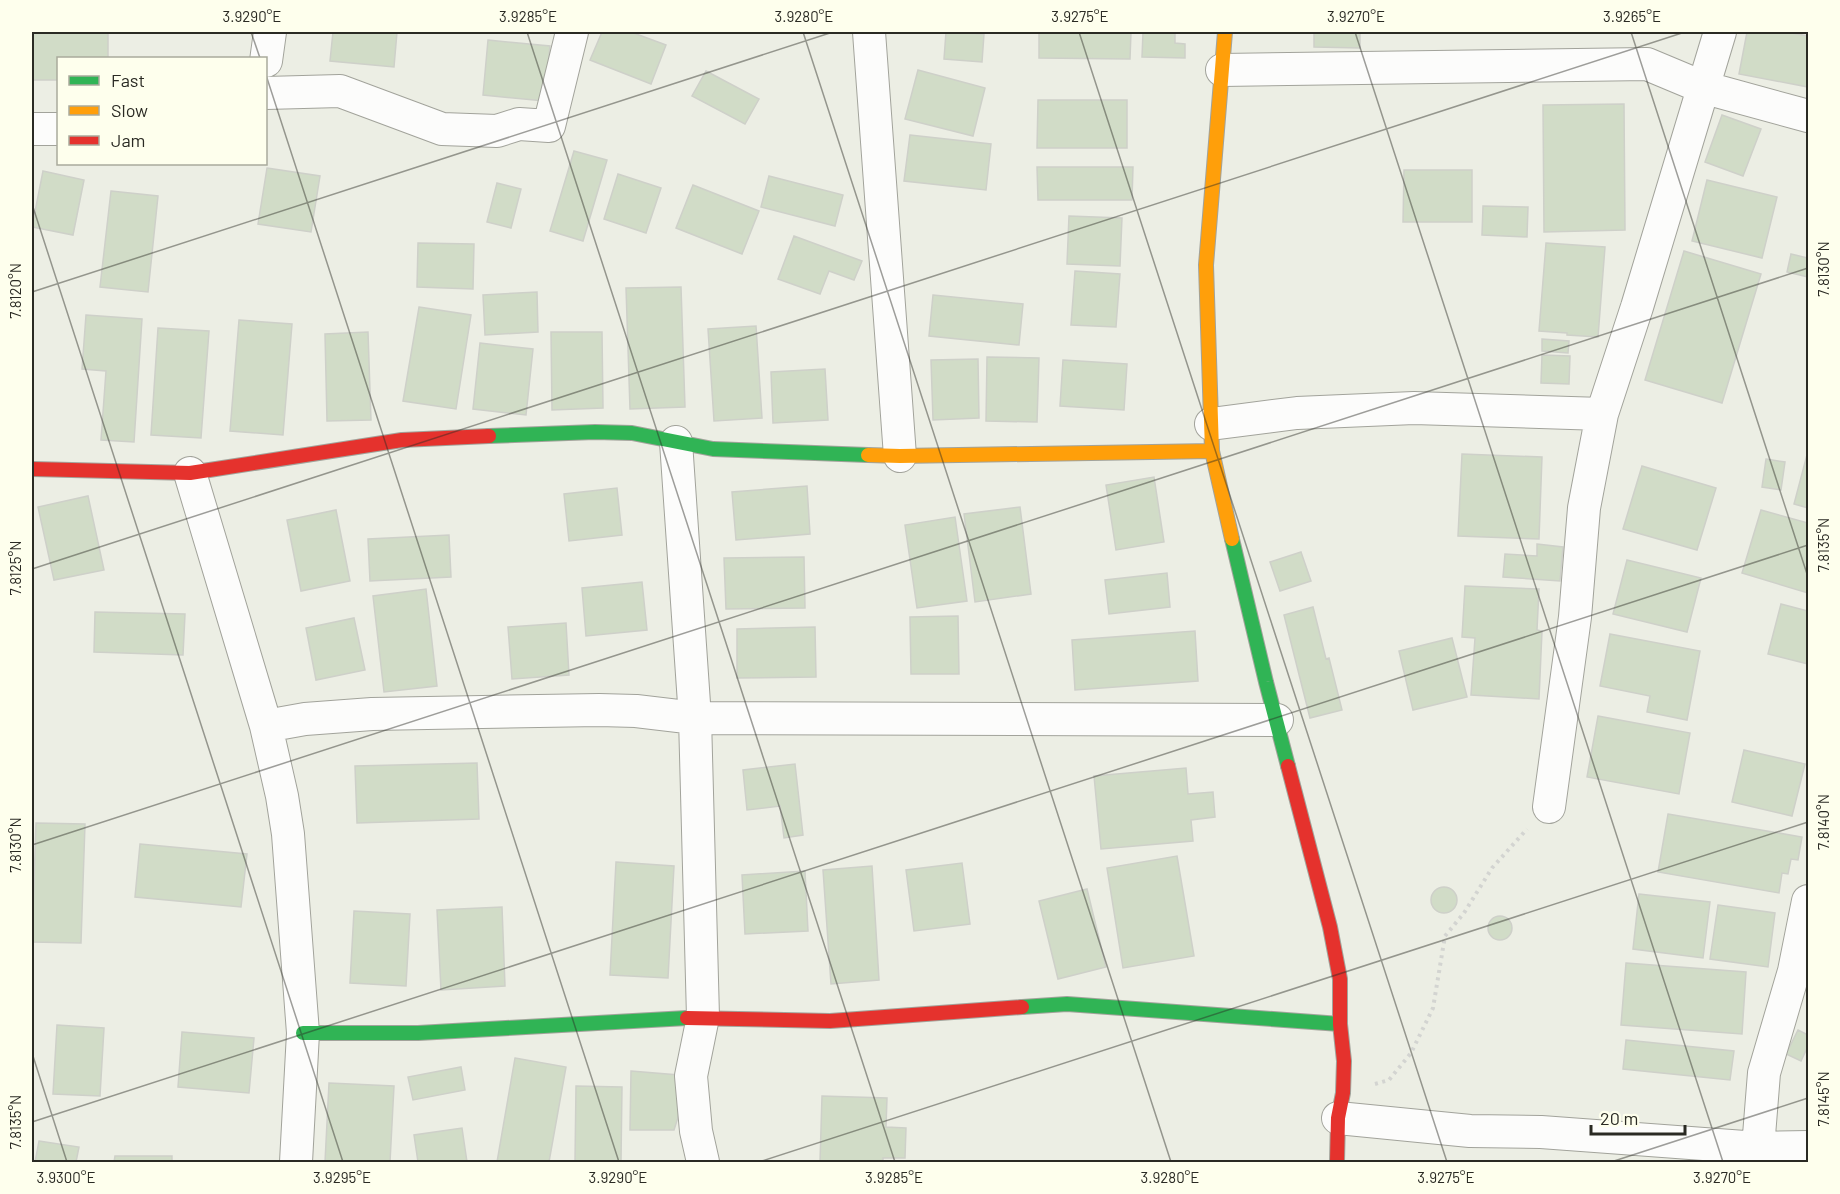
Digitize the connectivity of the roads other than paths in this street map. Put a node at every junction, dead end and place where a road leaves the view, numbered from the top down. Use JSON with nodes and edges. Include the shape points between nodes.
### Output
{"nodes":[{"id":1,"x":270,"y":32,"type":"edge"},
{"id":2,"x":572,"y":32,"type":"edge"},
{"id":3,"x":869,"y":32,"type":"edge"},
{"id":4,"x":1225,"y":32,"type":"edge"},
{"id":5,"x":1720,"y":32,"type":"edge"},
{"id":6,"x":267,"y":57,"type":"edge"},
{"id":7,"x":1222,"y":70,"type":"junction"},
{"id":8,"x":1702,"y":87,"type":"junction"},
{"id":9,"x":267,"y":93,"type":"edge"},
{"id":10,"x":1809,"y":116,"type":"edge"},
{"id":11,"x":32,"y":129,"type":"edge"},
{"id":12,"x":57,"y":129,"type":"edge"},
{"id":13,"x":1602,"y":414,"type":"junction"},
{"id":14,"x":1212,"y":438,"type":"junction"},
{"id":15,"x":676,"y":442,"type":"junction"},
{"id":16,"x":900,"y":456,"type":"junction"},
{"id":17,"x":32,"y":469,"type":"edge"},
{"id":18,"x":190,"y":473,"type":"junction"},
{"id":19,"x":695,"y":718,"type":"junction"},
{"id":20,"x":1277,"y":720,"type":"junction"},
{"id":21,"x":266,"y":726,"type":"junction"},
{"id":22,"x":1549,"y":807,"type":"road end"},
{"id":23,"x":1809,"y":901,"type":"edge"},
{"id":24,"x":703,"y":1017,"type":"junction"},
{"id":25,"x":1340,"y":1024,"type":"junction"},
{"id":26,"x":303,"y":1033,"type":"junction"},
{"id":27,"x":1340,"y":1106,"type":"junction"},
{"id":28,"x":1809,"y":1147,"type":"edge"},
{"id":29,"x":1758,"y":1148,"type":"junction"},
{"id":30,"x":296,"y":1162,"type":"edge"},
{"id":31,"x":703,"y":1162,"type":"edge"},
{"id":32,"x":1337,"y":1162,"type":"edge"}],
"edges":[{"from":1,"to":6,"type":"street"},
{"from":2,"to":9,"type":"street","via":[[549,126],[519,124],[497,131],[442,129],[340,91]]},
{"from":3,"to":16,"type":"street"},
{"from":4,"to":7,"type":"street"},
{"from":5,"to":8,"type":"street"},
{"from":7,"to":8,"type":"street","via":[[1647,64]]},
{"from":7,"to":14,"type":"street","via":[[1206,265]]},
{"from":8,"to":10,"type":"street"},
{"from":8,"to":13,"type":"street"},
{"from":11,"to":12,"type":"street"},
{"from":13,"to":14,"type":"street","via":[[1414,408],[1296,413]]},
{"from":13,"to":22,"type":"street","via":[[1584,508],[1575,617]]},
{"from":14,"to":16,"type":"street"},
{"from":14,"to":20,"type":"street"},
{"from":15,"to":16,"type":"street","via":[[713,449]]},
{"from":15,"to":18,"type":"street","via":[[632,433],[595,432],[402,440]]},
{"from":15,"to":19,"type":"street"},
{"from":17,"to":18,"type":"street"},
{"from":18,"to":21,"type":"street"},
{"from":19,"to":20,"type":"street"},
{"from":19,"to":21,"type":"street","via":[[599,710],[372,714]]},
{"from":19,"to":24,"type":"street"},
{"from":20,"to":25,"type":"street","via":[[1330,927],[1340,979]]},
{"from":21,"to":26,"type":"street","via":[[288,834]]},
{"from":23,"to":29,"type":"street","via":[[1794,971],[1764,1073]]},
{"from":24,"to":25,"type":"street","via":[[830,1021],[1066,1004]]},
{"from":24,"to":26,"type":"street","via":[[418,1033]]},
{"from":24,"to":31,"type":"street","via":[[691,1076]]},
{"from":25,"to":27,"type":"street","via":[[1344,1060]]},
{"from":26,"to":30,"type":"street"},
{"from":27,"to":29,"type":"street","via":[[1470,1131],[1541,1132]]},
{"from":27,"to":32,"type":"street"},
{"from":28,"to":29,"type":"street"}]}
